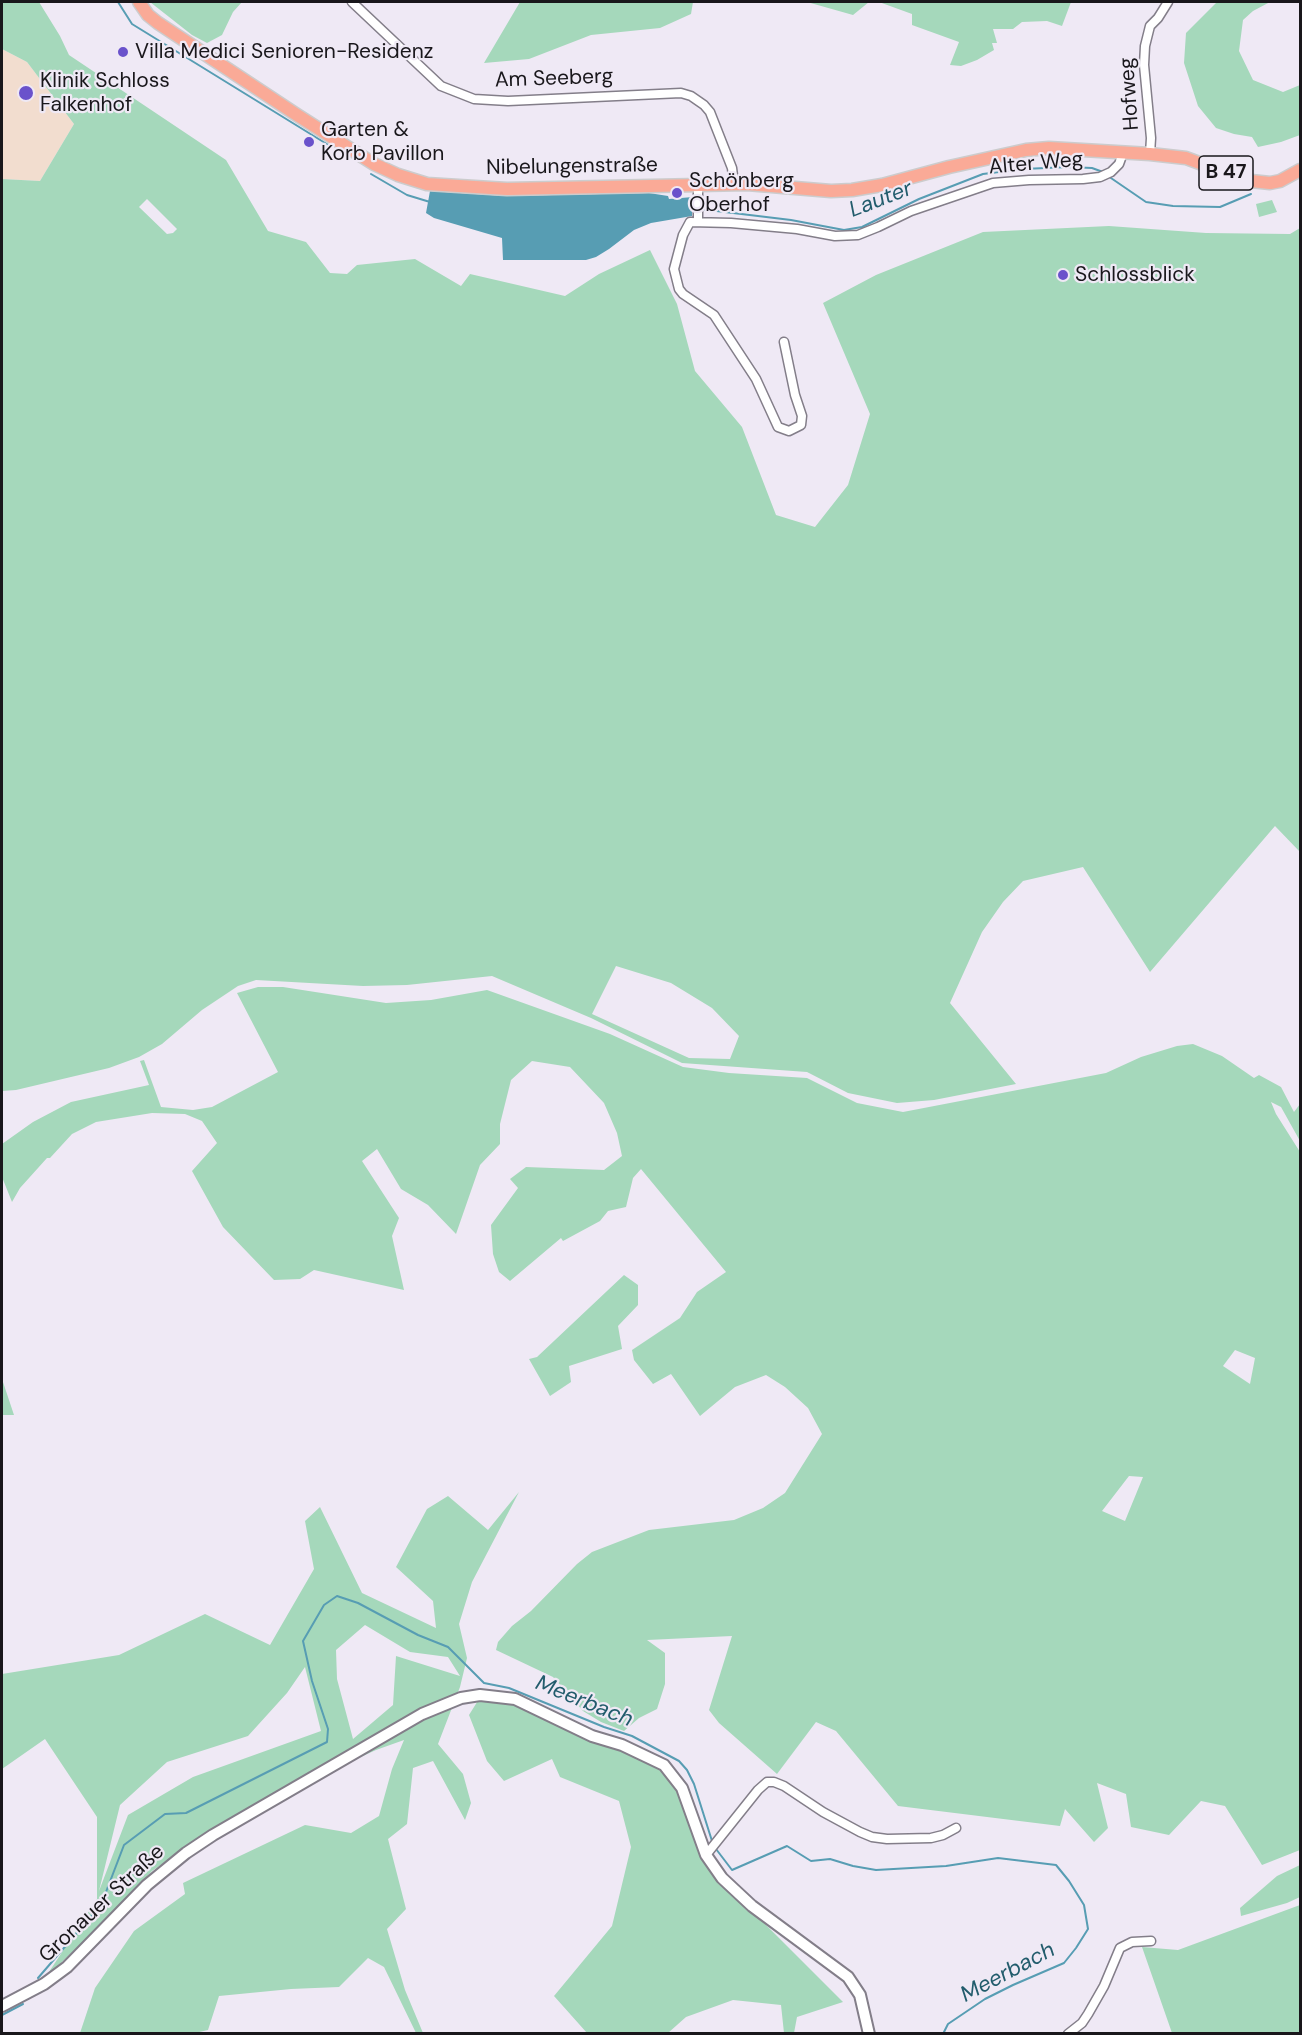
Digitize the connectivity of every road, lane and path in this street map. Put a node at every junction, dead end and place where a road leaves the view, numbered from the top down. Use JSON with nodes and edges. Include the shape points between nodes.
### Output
{"nodes":[{"id":1,"x":139,"y":2,"type":"edge"},
{"id":2,"x":352,"y":2,"type":"edge"},
{"id":3,"x":1168,"y":2,"type":"edge"},
{"id":4,"x":1123,"y":153,"type":"junction"},
{"id":5,"x":1150,"y":154,"type":"junction"},
{"id":6,"x":1300,"y":170,"type":"edge"},
{"id":7,"x":734,"y":184,"type":"junction"},
{"id":8,"x":698,"y":190,"type":"junction"},
{"id":9,"x":698,"y":220,"type":"junction"},
{"id":10,"x":784,"y":342,"type":"dead end"},
{"id":11,"x":956,"y":1828,"type":"dead end"},
{"id":12,"x":711,"y":1850,"type":"junction"},
{"id":13,"x":1151,"y":1941,"type":"dead end"},
{"id":14,"x":2,"y":2006,"type":"edge"},
{"id":15,"x":869,"y":2034,"type":"edge"},
{"id":16,"x":1068,"y":2034,"type":"edge"}],
"edges":[{"from":1,"to":8,"type":"main road","name":"Nibelungenstraße","number":"B 47","via":[[158,23],[297,115],[374,164],[420,182],[507,189]]},
{"from":2,"to":7,"type":"street","name":"Am Seeberg","via":[[441,86],[474,99],[681,93],[690,96],[710,112],[732,168]]},
{"from":3,"to":5,"type":"street","name":"Hofweg","via":[[1150,26],[1145,46]]},
{"from":4,"to":5,"type":"main road","name":"Nibelungenstraße","number":"B 47"},
{"from":4,"to":7,"type":"main road","name":"Nibelungenstraße","number":"B 47","via":[[1026,150],[852,190]]},
{"from":4,"to":9,"type":"street","name":"Alter Weg","via":[[1119,164],[1100,177],[993,183],[911,211],[858,235],[835,236]]},
{"from":5,"to":6,"type":"main road","name":"Nibelungenstraße","number":"B 47","via":[[1186,158],[1251,182],[1280,181]]},
{"from":7,"to":8,"type":"main road","name":"Nibelungenstraße","number":"B 47"},
{"from":8,"to":9,"type":"street"},
{"from":9,"to":10,"type":"street","via":[[690,222],[678,252],[674,269],[679,288],[714,315],[756,379],[778,427],[789,431],[801,424],[802,416]]},
{"from":11,"to":12,"type":"street","via":[[943,1835],[918,1839],[887,1839],[860,1832],[774,1782],[767,1782]]},
{"from":12,"to":14,"type":"street","name":"Gronauer Straße","via":[[674,1775],[653,1758],[591,1736],[515,1699],[480,1695],[461,1698],[422,1714],[186,1853],[147,1885],[67,1967]]},
{"from":12,"to":15,"type":"street","name":"Gronauer Straße","via":[[722,1878],[752,1906],[848,1977],[860,1995]]},
{"from":13,"to":16,"type":"street","via":[[1132,1942],[1120,1948],[1082,2023]]}]}
